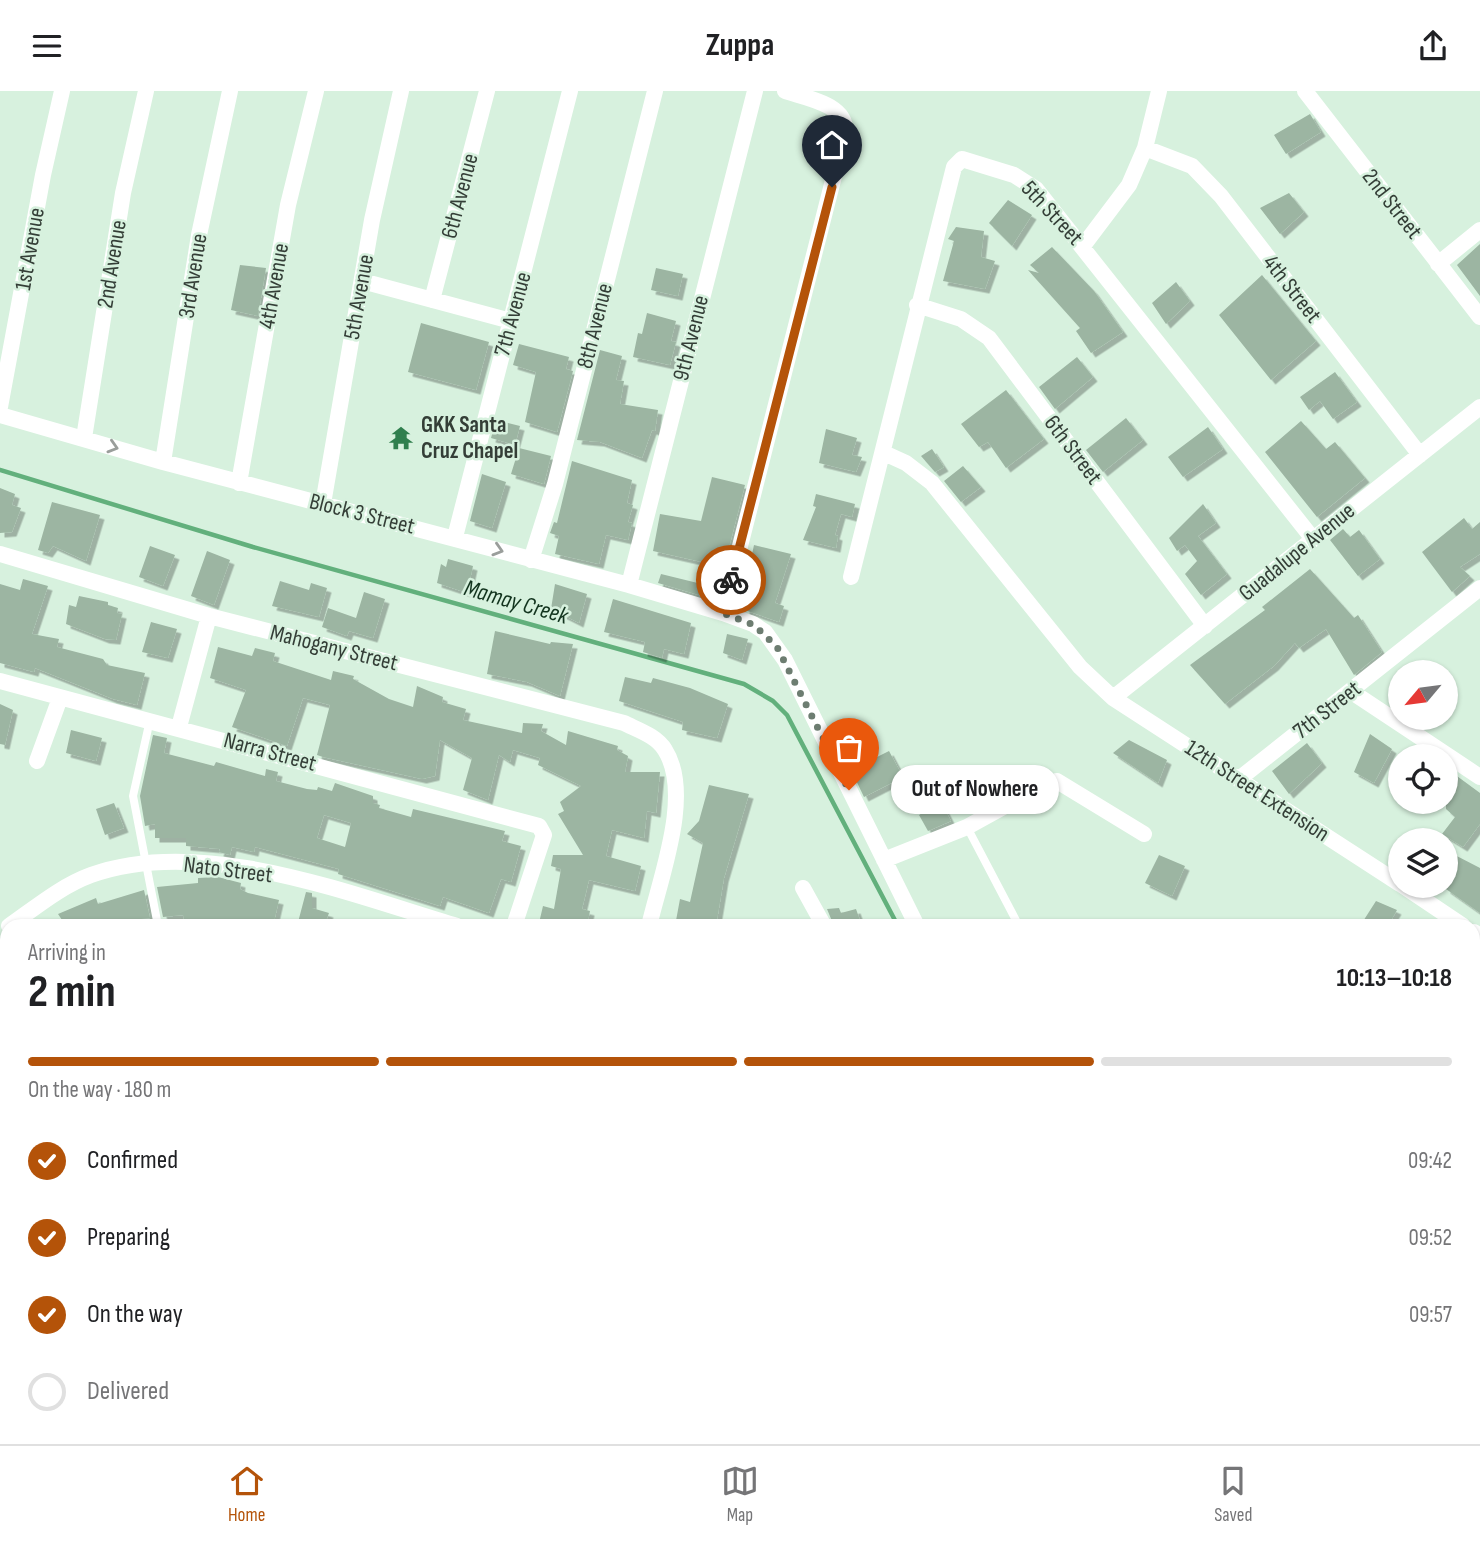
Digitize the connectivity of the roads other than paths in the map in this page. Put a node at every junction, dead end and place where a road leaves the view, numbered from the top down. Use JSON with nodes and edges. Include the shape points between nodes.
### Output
{"nodes":[{"id":1,"x":62,"y":91,"type":"edge"},
{"id":2,"x":146,"y":91,"type":"edge"},
{"id":3,"x":230,"y":91,"type":"edge"},
{"id":4,"x":316,"y":91,"type":"edge"},
{"id":5,"x":401,"y":91,"type":"edge"},
{"id":6,"x":487,"y":91,"type":"edge"},
{"id":7,"x":570,"y":91,"type":"edge"},
{"id":8,"x":654,"y":91,"type":"edge"},
{"id":9,"x":755,"y":91,"type":"edge"},
{"id":10,"x":785,"y":91,"type":"edge"},
{"id":11,"x":1159,"y":91,"type":"edge"},
{"id":12,"x":1305,"y":91,"type":"edge"},
{"id":13,"x":1145,"y":148,"type":"junction"},
{"id":14,"x":1480,"y":230,"type":"edge"},
{"id":15,"x":1083,"y":246,"type":"junction"},
{"id":16,"x":1438,"y":264,"type":"junction"},
{"id":17,"x":362,"y":281,"type":"junction"},
{"id":18,"x":432,"y":300,"type":"junction"},
{"id":19,"x":917,"y":305,"type":"junction"},
{"id":20,"x":1480,"y":317,"type":"edge"},
{"id":21,"x":511,"y":321,"type":"junction"},
{"id":22,"x":0,"y":407,"type":"edge"},
{"id":23,"x":1480,"y":407,"type":"edge"},
{"id":24,"x":0,"y":415,"type":"edge"},
{"id":25,"x":84,"y":438,"type":"junction"},
{"id":26,"x":884,"y":453,"type":"junction"},
{"id":27,"x":1420,"y":455,"type":"junction"},
{"id":28,"x":163,"y":462,"type":"junction"},
{"id":29,"x":239,"y":483,"type":"junction"},
{"id":30,"x":323,"y":504,"type":"junction"},
{"id":31,"x":455,"y":537,"type":"junction"},
{"id":32,"x":1313,"y":539,"type":"junction"},
{"id":33,"x":0,"y":554,"type":"edge"},
{"id":34,"x":531,"y":560,"type":"junction"},
{"id":35,"x":851,"y":577,"type":"dead end"},
{"id":36,"x":629,"y":585,"type":"junction"},
{"id":37,"x":1480,"y":588,"type":"edge"},
{"id":38,"x":723,"y":613,"type":"junction"},
{"id":39,"x":209,"y":616,"type":"junction"},
{"id":40,"x":1205,"y":626,"type":"junction"},
{"id":41,"x":0,"y":681,"type":"edge"},
{"id":42,"x":1352,"y":692,"type":"junction"},
{"id":43,"x":60,"y":698,"type":"junction"},
{"id":44,"x":1113,"y":698,"type":"junction"},
{"id":45,"x":150,"y":720,"type":"junction"},
{"id":46,"x":179,"y":727,"type":"junction"},
{"id":47,"x":37,"y":761,"type":"dead end"},
{"id":48,"x":1480,"y":777,"type":"edge"},
{"id":49,"x":1239,"y":779,"type":"junction"},
{"id":50,"x":967,"y":827,"type":"junction"},
{"id":51,"x":1144,"y":834,"type":"dead end"},
{"id":52,"x":884,"y":860,"type":"junction"},
{"id":53,"x":147,"y":862,"type":"junction"},
{"id":54,"x":1388,"y":876,"type":"edge"},
{"id":55,"x":803,"y":888,"type":"dead end"},
{"id":56,"x":1421,"y":898,"type":"edge"},
{"id":57,"x":19,"y":919,"type":"edge"},
{"id":58,"x":157,"y":919,"type":"edge"},
{"id":59,"x":433,"y":919,"type":"edge"},
{"id":60,"x":516,"y":919,"type":"edge"},
{"id":61,"x":651,"y":919,"type":"edge"},
{"id":62,"x":820,"y":919,"type":"edge"},
{"id":63,"x":914,"y":919,"type":"edge"},
{"id":64,"x":1015,"y":919,"type":"edge"},
{"id":65,"x":1453,"y":919,"type":"edge"}],
"edges":[{"from":1,"to":22,"type":"street","name":"1st Avenue"},
{"from":2,"to":25,"type":"street","name":"2nd Avenue","via":[[123,193]]},
{"from":3,"to":28,"type":"street","name":"3rd Avenue","via":[[199,235]]},
{"from":4,"to":29,"type":"street","name":"4th Avenue","via":[[288,205]]},
{"from":5,"to":17,"type":"street","name":"5th Avenue"},
{"from":6,"to":18,"type":"street","name":"6th Avenue"},
{"from":7,"to":21,"type":"street","name":"7th Avenue"},
{"from":8,"to":34,"type":"street","name":"8th Avenue","via":[[567,438]]},
{"from":9,"to":36,"type":"street","name":"9th Avenue"},
{"from":10,"to":38,"type":"street","via":[[831,107],[841,117],[845,133]]},
{"from":11,"to":13,"type":"street"},
{"from":12,"to":16,"type":"street","name":"2nd Street"},
{"from":13,"to":15,"type":"street","via":[[1129,185]]},
{"from":13,"to":27,"type":"street","name":"4th Street","via":[[1192,166],[1221,195]]},
{"from":14,"to":16,"type":"street"},
{"from":15,"to":19,"type":"street","name":"5th Street","via":[[1025,180],[962,159],[954,167]]},
{"from":15,"to":32,"type":"street","name":"5th Street"},
{"from":16,"to":20,"type":"street","name":"2nd Street"},
{"from":17,"to":18,"type":"street"},
{"from":17,"to":30,"type":"street","name":"5th Avenue"},
{"from":18,"to":21,"type":"street"},
{"from":19,"to":26,"type":"street","name":"5th Street"},
{"from":19,"to":40,"type":"street","name":"6th Street","via":[[961,319],[989,338]]},
{"from":21,"to":31,"type":"street","name":"7th Avenue"},
{"from":23,"to":27,"type":"street","name":"Guadalupe Avenue"},
{"from":24,"to":25,"type":"street","name":"Block 3 Street"},
{"from":25,"to":28,"type":"street","name":"Block 3 Street","one_way":true},
{"from":26,"to":35,"type":"street","name":"5th Street"},
{"from":26,"to":44,"type":"street","via":[[932,483],[1080,667]]},
{"from":27,"to":32,"type":"street","name":"Guadalupe Avenue"},
{"from":28,"to":29,"type":"street","name":"Block 3 Street"},
{"from":29,"to":30,"type":"street","name":"Block 3 Street"},
{"from":30,"to":31,"type":"street","name":"Block 3 Street"},
{"from":31,"to":34,"type":"street","name":"Block 3 Street","one_way":true},
{"from":32,"to":40,"type":"street","name":"Guadalupe Avenue"},
{"from":33,"to":39,"type":"street","name":"Mahogany Street"},
{"from":34,"to":36,"type":"street","name":"Block 3 Street"},
{"from":36,"to":38,"type":"street","name":"Block 3 Street"},
{"from":37,"to":42,"type":"street","name":"7th Street"},
{"from":38,"to":52,"type":"street","name":"Block 3 Street","via":[[754,625],[777,647]]},
{"from":39,"to":46,"type":"street"},
{"from":39,"to":61,"type":"street","name":"Mahogany Street","via":[[624,723],[653,738],[664,748],[676,779],[678,801]]},
{"from":40,"to":44,"type":"street","name":"Guadalupe Avenue"},
{"from":41,"to":43,"type":"street","name":"Narra Street"},
{"from":42,"to":48,"type":"street"},
{"from":42,"to":49,"type":"street","name":"7th Street"},
{"from":43,"to":45,"type":"street","name":"Narra Street"},
{"from":43,"to":47,"type":"street"},
{"from":44,"to":49,"type":"street","name":"12th Street Extension"},
{"from":45,"to":46,"type":"street","name":"Narra Street"},
{"from":45,"to":53,"type":"lane","via":[[133,790]]},
{"from":46,"to":60,"type":"street","name":"Narra Street","via":[[540,826],[544,835]]},
{"from":49,"to":54,"type":"street","name":"12th Street Extension"},
{"from":50,"to":51,"type":"street","via":[[1057,781]]},
{"from":50,"to":52,"type":"street"},
{"from":50,"to":64,"type":"lane"},
{"from":52,"to":63,"type":"street","name":"Block 3 Street"},
{"from":53,"to":57,"type":"street","name":"Nato Street","via":[[90,875]]},
{"from":53,"to":58,"type":"lane"},
{"from":53,"to":59,"type":"street","name":"Nato Street","via":[[218,866],[296,879]]},
{"from":55,"to":62,"type":"street"},
{"from":56,"to":65,"type":"street","name":"12th Street Extension"}]}
